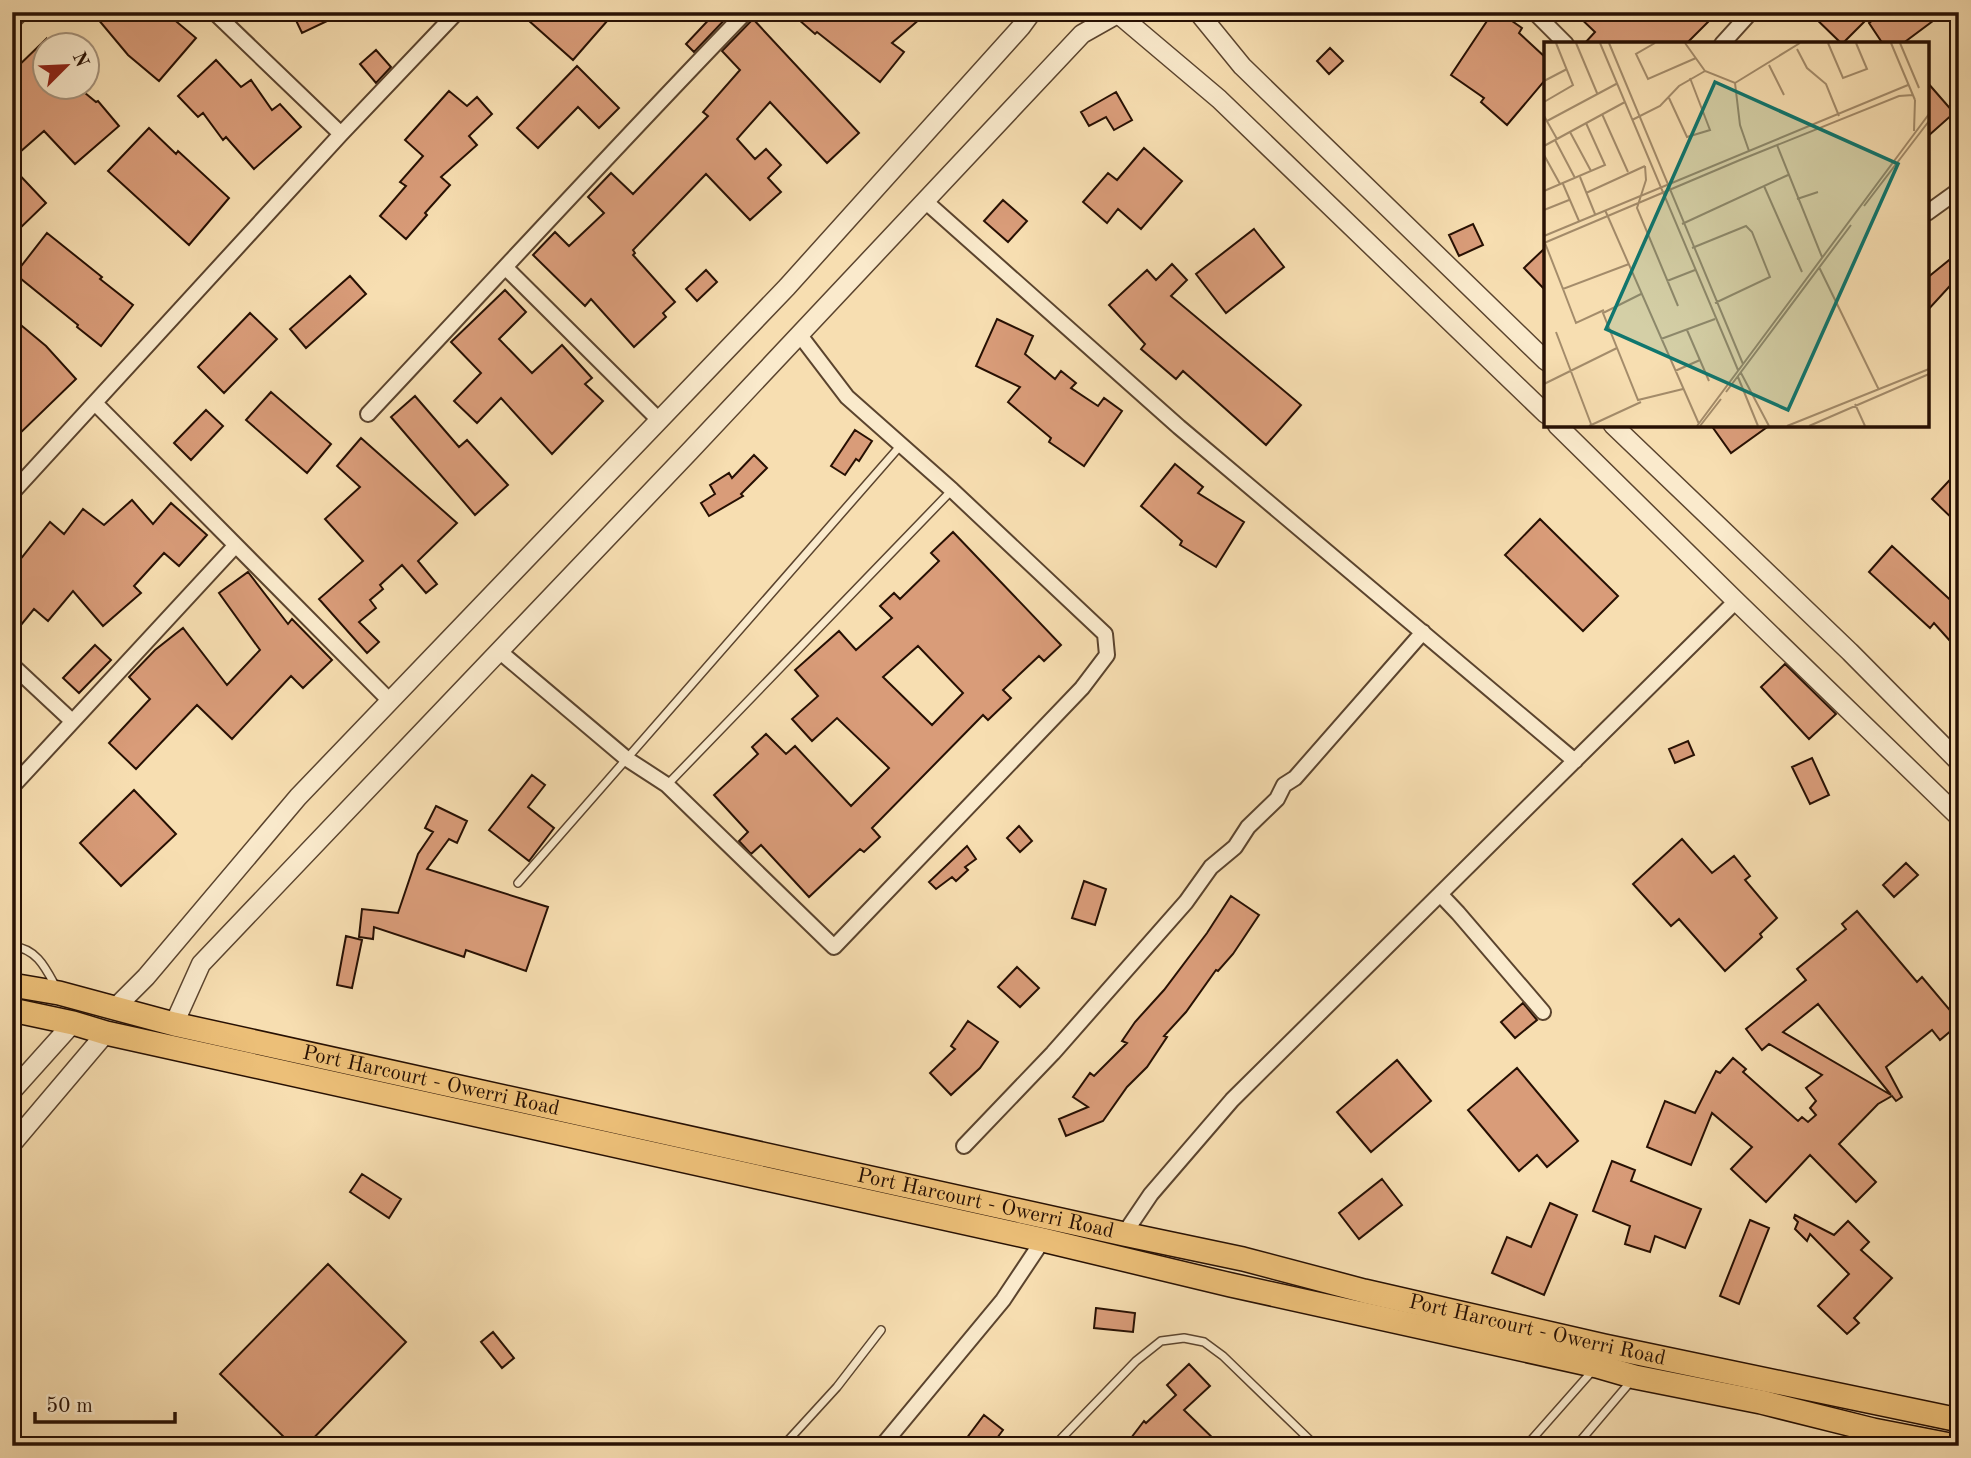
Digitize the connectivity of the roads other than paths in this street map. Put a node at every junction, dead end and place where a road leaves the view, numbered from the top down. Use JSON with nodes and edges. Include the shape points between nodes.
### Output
{"nodes":[{"id":1,"x":22,"y":12,"type":"edge"},
{"id":2,"x":215,"y":12,"type":"edge"},
{"id":3,"x":457,"y":12,"type":"edge"},
{"id":4,"x":746,"y":12,"type":"edge"},
{"id":5,"x":1032,"y":12,"type":"edge"},
{"id":6,"x":1198,"y":12,"type":"edge"},
{"id":7,"x":1534,"y":12,"type":"edge"},
{"id":8,"x":1751,"y":12,"type":"edge"},
{"id":9,"x":1118,"y":13,"type":"edge"},
{"id":10,"x":12,"y":22,"type":"edge"},
{"id":11,"x":1564,"y":42,"type":"edge"},
{"id":12,"x":1724,"y":42,"type":"edge"},
{"id":13,"x":341,"y":134,"type":"junction"},
{"id":14,"x":1959,"y":190,"type":"edge"},
{"id":15,"x":925,"y":201,"type":"junction"},
{"id":16,"x":1929,"y":212,"type":"edge"},
{"id":17,"x":506,"y":268,"type":"junction"},
{"id":18,"x":799,"y":334,"type":"junction"},
{"id":19,"x":1544,"y":359,"type":"edge"},
{"id":20,"x":95,"y":403,"type":"junction"},
{"id":21,"x":1544,"y":412,"type":"edge"},
{"id":22,"x":368,"y":414,"type":"dead end"},
{"id":23,"x":659,"y":420,"type":"junction"},
{"id":24,"x":1559,"y":427,"type":"edge"},
{"id":25,"x":1617,"y":427,"type":"edge"},
{"id":26,"x":901,"y":445,"type":"junction"},
{"id":27,"x":952,"y":490,"type":"junction"},
{"id":28,"x":12,"y":494,"type":"edge"},
{"id":29,"x":236,"y":546,"type":"junction"},
{"id":30,"x":1735,"y":601,"type":"junction"},
{"id":31,"x":1423,"y":632,"type":"junction"},
{"id":32,"x":499,"y":651,"type":"junction"},
{"id":33,"x":12,"y":665,"type":"edge"},
{"id":34,"x":390,"y":701,"type":"junction"},
{"id":35,"x":72,"y":721,"type":"junction"},
{"id":36,"x":627,"y":759,"type":"junction"},
{"id":37,"x":1574,"y":761,"type":"junction"},
{"id":38,"x":1959,"y":762,"type":"edge"},
{"id":39,"x":667,"y":785,"type":"junction"},
{"id":40,"x":12,"y":788,"type":"edge"},
{"id":41,"x":1959,"y":817,"type":"edge"},
{"id":42,"x":518,"y":883,"type":"dead end"},
{"id":43,"x":1440,"y":894,"type":"junction"},
{"id":44,"x":12,"y":946,"type":"edge"},
{"id":45,"x":12,"y":985,"type":"edge"},
{"id":46,"x":59,"y":993,"type":"junction"},
{"id":47,"x":115,"y":1008,"type":"junction"},
{"id":48,"x":12,"y":1010,"type":"edge"},
{"id":49,"x":1543,"y":1012,"type":"dead end"},
{"id":50,"x":73,"y":1024,"type":"junction"},
{"id":51,"x":173,"y":1024,"type":"junction"},
{"id":52,"x":106,"y":1033,"type":"junction"},
{"id":53,"x":12,"y":1091,"type":"edge"},
{"id":54,"x":12,"y":1144,"type":"edge"},
{"id":55,"x":964,"y":1146,"type":"dead end"},
{"id":56,"x":1124,"y":1234,"type":"junction"},
{"id":57,"x":1043,"y":1240,"type":"junction"},
{"id":58,"x":881,"y":1330,"type":"dead end"},
{"id":59,"x":1597,"y":1366,"type":"junction"},
{"id":60,"x":1635,"y":1377,"type":"junction"},
{"id":61,"x":1959,"y":1420,"type":"edge"},
{"id":62,"x":783,"y":1446,"type":"edge"},
{"id":63,"x":882,"y":1446,"type":"edge"},
{"id":64,"x":1054,"y":1446,"type":"edge"},
{"id":65,"x":1316,"y":1446,"type":"edge"},
{"id":66,"x":1526,"y":1446,"type":"edge"},
{"id":67,"x":1576,"y":1446,"type":"edge"},
{"id":68,"x":1955,"y":1446,"type":"edge"}],
"edges":[{"from":1,"to":10,"type":"street"},
{"from":2,"to":13,"type":"street"},
{"from":3,"to":13,"type":"street"},
{"from":4,"to":17,"type":"street"},
{"from":5,"to":23,"type":"street","via":[[787,287]]},
{"from":6,"to":19,"type":"street","via":[[1242,66]]},
{"from":7,"to":11,"type":"street"},
{"from":8,"to":12,"type":"street"},
{"from":9,"to":15,"type":"street","via":[[1082,34]]},
{"from":9,"to":21,"type":"street","via":[[1219,99]]},
{"from":13,"to":20,"type":"street"},
{"from":14,"to":16,"type":"street"},
{"from":15,"to":18,"type":"street"},
{"from":15,"to":31,"type":"street","via":[[1179,428]]},
{"from":17,"to":22,"type":"street"},
{"from":17,"to":23,"type":"street"},
{"from":18,"to":26,"type":"street","via":[[847,397]]},
{"from":18,"to":32,"type":"street"},
{"from":20,"to":28,"type":"street"},
{"from":20,"to":29,"type":"street"},
{"from":23,"to":34,"type":"street"},
{"from":24,"to":30,"type":"street"},
{"from":25,"to":38,"type":"street"},
{"from":26,"to":27,"type":"street"},
{"from":26,"to":36,"type":"lane"},
{"from":27,"to":39,"type":"lane"},
{"from":27,"to":39,"type":"street","via":[[1105,634],[1107,655],[1082,688],[844,937],[834,947]]},
{"from":29,"to":34,"type":"street"},
{"from":29,"to":35,"type":"street"},
{"from":30,"to":37,"type":"street"},
{"from":30,"to":41,"type":"street"},
{"from":31,"to":37,"type":"street"},
{"from":31,"to":55,"type":"street","via":[[1284,785],[1235,847],[1211,867],[1054,1053]]},
{"from":32,"to":36,"type":"street"},
{"from":32,"to":51,"type":"street","via":[[201,964]]},
{"from":33,"to":35,"type":"street"},
{"from":34,"to":47,"type":"street","via":[[298,797]]},
{"from":35,"to":40,"type":"street"},
{"from":36,"to":39,"type":"street"},
{"from":36,"to":42,"type":"lane"},
{"from":37,"to":43,"type":"street"},
{"from":43,"to":49,"type":"street"},
{"from":43,"to":56,"type":"street","via":[[1232,1100],[1151,1194]]},
{"from":44,"to":46,"type":"lane","via":[[42,961]]},
{"from":45,"to":46,"type":"main road","name":"Port Harcourt - Owerri Road"},
{"from":46,"to":47,"type":"main road","name":"Port Harcourt - Owerri Road"},
{"from":47,"to":51,"type":"main road","name":"Port Harcourt - Owerri Road"},
{"from":48,"to":50,"type":"main road","name":"Port Harcourt - Owerri Road"},
{"from":50,"to":52,"type":"main road","name":"Port Harcourt - Owerri Road"},
{"from":50,"to":53,"type":"street"},
{"from":51,"to":56,"type":"main road","name":"Port Harcourt - Owerri Road"},
{"from":52,"to":54,"type":"street"},
{"from":52,"to":57,"type":"main road","name":"Port Harcourt - Owerri Road"},
{"from":56,"to":61,"type":"main road","name":"Port Harcourt - Owerri Road","via":[[1617,1349]]},
{"from":57,"to":59,"type":"main road","name":"Port Harcourt - Owerri Road"},
{"from":57,"to":63,"type":"street","via":[[1003,1300]]},
{"from":58,"to":62,"type":"lane"},
{"from":59,"to":60,"type":"main road","name":"Port Harcourt - Owerri Road"},
{"from":59,"to":66,"type":"lane"},
{"from":60,"to":67,"type":"lane"},
{"from":60,"to":68,"type":"main road","name":"Port Harcourt - Owerri Road"},
{"from":64,"to":65,"type":"lane","via":[[1136,1361],[1161,1341],[1184,1338],[1204,1342],[1223,1356]]}]}
